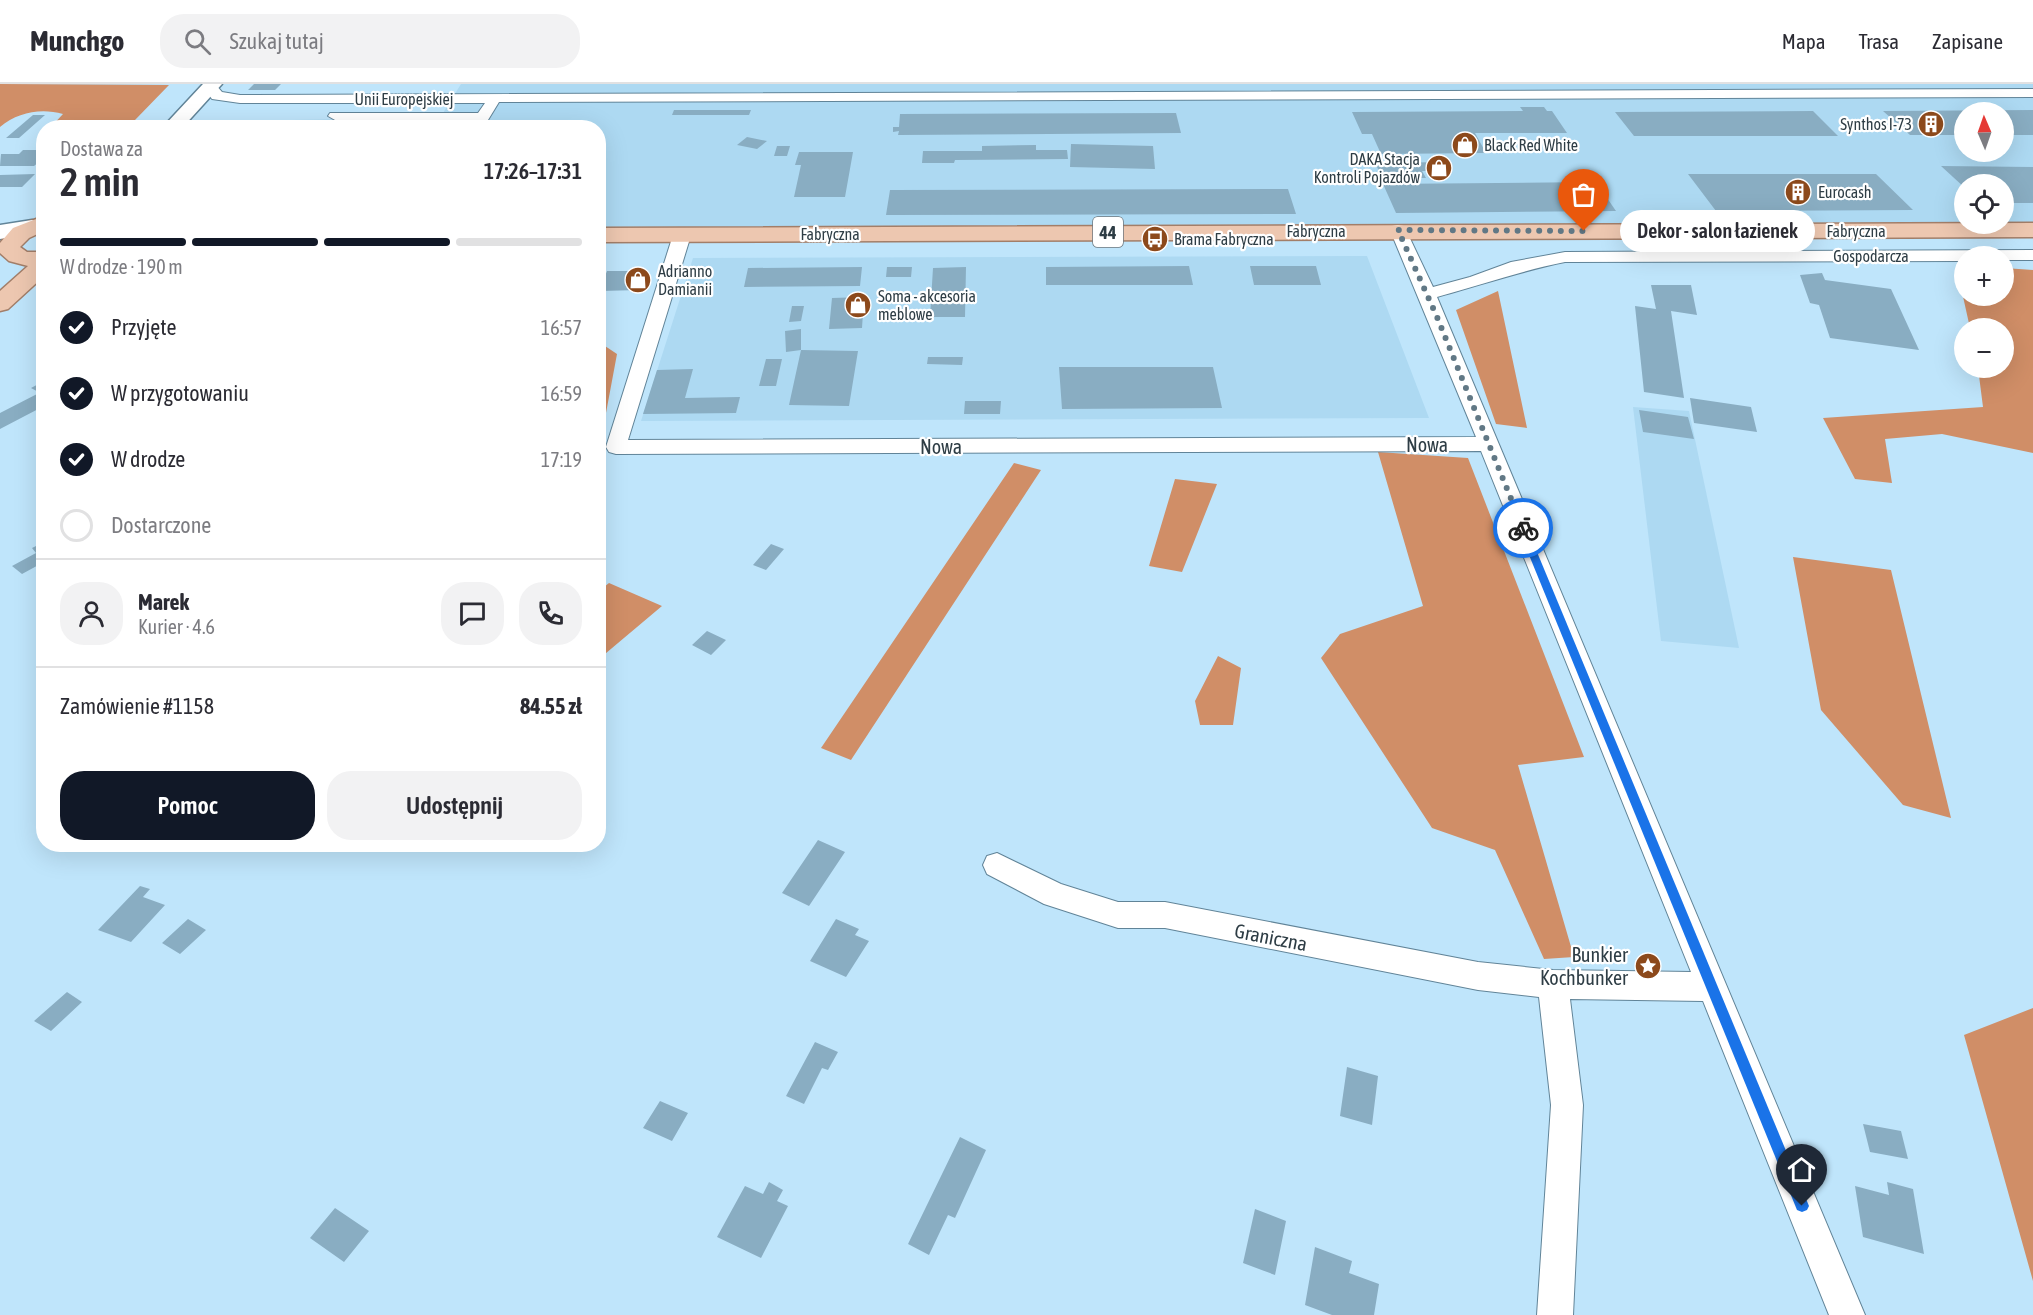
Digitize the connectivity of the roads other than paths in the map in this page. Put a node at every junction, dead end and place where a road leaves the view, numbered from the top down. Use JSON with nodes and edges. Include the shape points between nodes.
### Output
{"nodes":[{"id":1,"x":205,"y":85,"type":"edge"},
{"id":2,"x":2033,"y":93,"type":"edge"},
{"id":3,"x":495,"y":98,"type":"junction"},
{"id":4,"x":240,"y":99,"type":"junction"},
{"id":5,"x":304,"y":99,"type":"junction"},
{"id":6,"x":186,"y":112,"type":"junction"},
{"id":7,"x":289,"y":116,"type":"dead end"},
{"id":8,"x":323,"y":116,"type":"dead end"},
{"id":9,"x":162,"y":120,"type":"edge"},
{"id":10,"x":178,"y":120,"type":"edge"},
{"id":11,"x":36,"y":226,"type":"edge"},
{"id":12,"x":1398,"y":230,"type":"junction"},
{"id":13,"x":2033,"y":230,"type":"edge"},
{"id":14,"x":606,"y":235,"type":"edge"},
{"id":15,"x":682,"y":235,"type":"junction"},
{"id":16,"x":20,"y":250,"type":"edge"},
{"id":17,"x":2033,"y":255,"type":"edge"},
{"id":18,"x":0,"y":286,"type":"edge"},
{"id":19,"x":1427,"y":294,"type":"junction"},
{"id":20,"x":0,"y":304,"type":"edge"},
{"id":21,"x":1488,"y":444,"type":"junction"},
{"id":22,"x":997,"y":865,"type":"dead end"},
{"id":23,"x":1553,"y":984,"type":"junction"},
{"id":24,"x":1712,"y":987,"type":"junction"},
{"id":25,"x":1555,"y":1315,"type":"edge"},
{"id":26,"x":1847,"y":1315,"type":"edge"}],
"edges":[{"from":1,"to":4,"type":"street","name":"Unii Europejskiej","via":[[218,96]]},
{"from":1,"to":6,"type":"main road"},
{"from":1,"to":9,"type":"main road"},
{"from":2,"to":3,"type":"street","name":"Unii Europejskiej"},
{"from":3,"to":5,"type":"street","name":"Unii Europejskiej"},
{"from":3,"to":8,"type":"street","name":"Unii Europejskiej","via":[[483,117]]},
{"from":4,"to":5,"type":"street","name":"Unii Europejskiej"},
{"from":4,"to":6,"type":"street","name":"Unii Europejskiej"},
{"from":5,"to":7,"type":"street"},
{"from":6,"to":10,"type":"main road"},
{"from":11,"to":16,"type":"main road","via":[[13,239]]},
{"from":12,"to":13,"type":"main road","name":"Fabryczna","number":"44"},
{"from":12,"to":15,"type":"main road","name":"Fabryczna","number":"44"},
{"from":12,"to":19,"type":"street"},
{"from":14,"to":15,"type":"main road","name":"Fabryczna","number":"44"},
{"from":15,"to":21,"type":"street","name":"Nowa","via":[[616,447]]},
{"from":16,"to":18,"type":"main road"},
{"from":16,"to":20,"type":"main road"},
{"from":17,"to":19,"type":"street","name":"Gospodarcza","via":[[1565,257],[1517,266]]},
{"from":19,"to":21,"type":"street"},
{"from":21,"to":24,"type":"street"},
{"from":22,"to":23,"type":"street","name":"Graniczna","via":[[1054,895],[1118,915],[1165,915],[1478,976]]},
{"from":23,"to":24,"type":"street","name":"Graniczna"},
{"from":23,"to":25,"type":"street","via":[[1567,1105]]},
{"from":24,"to":26,"type":"street"}]}
